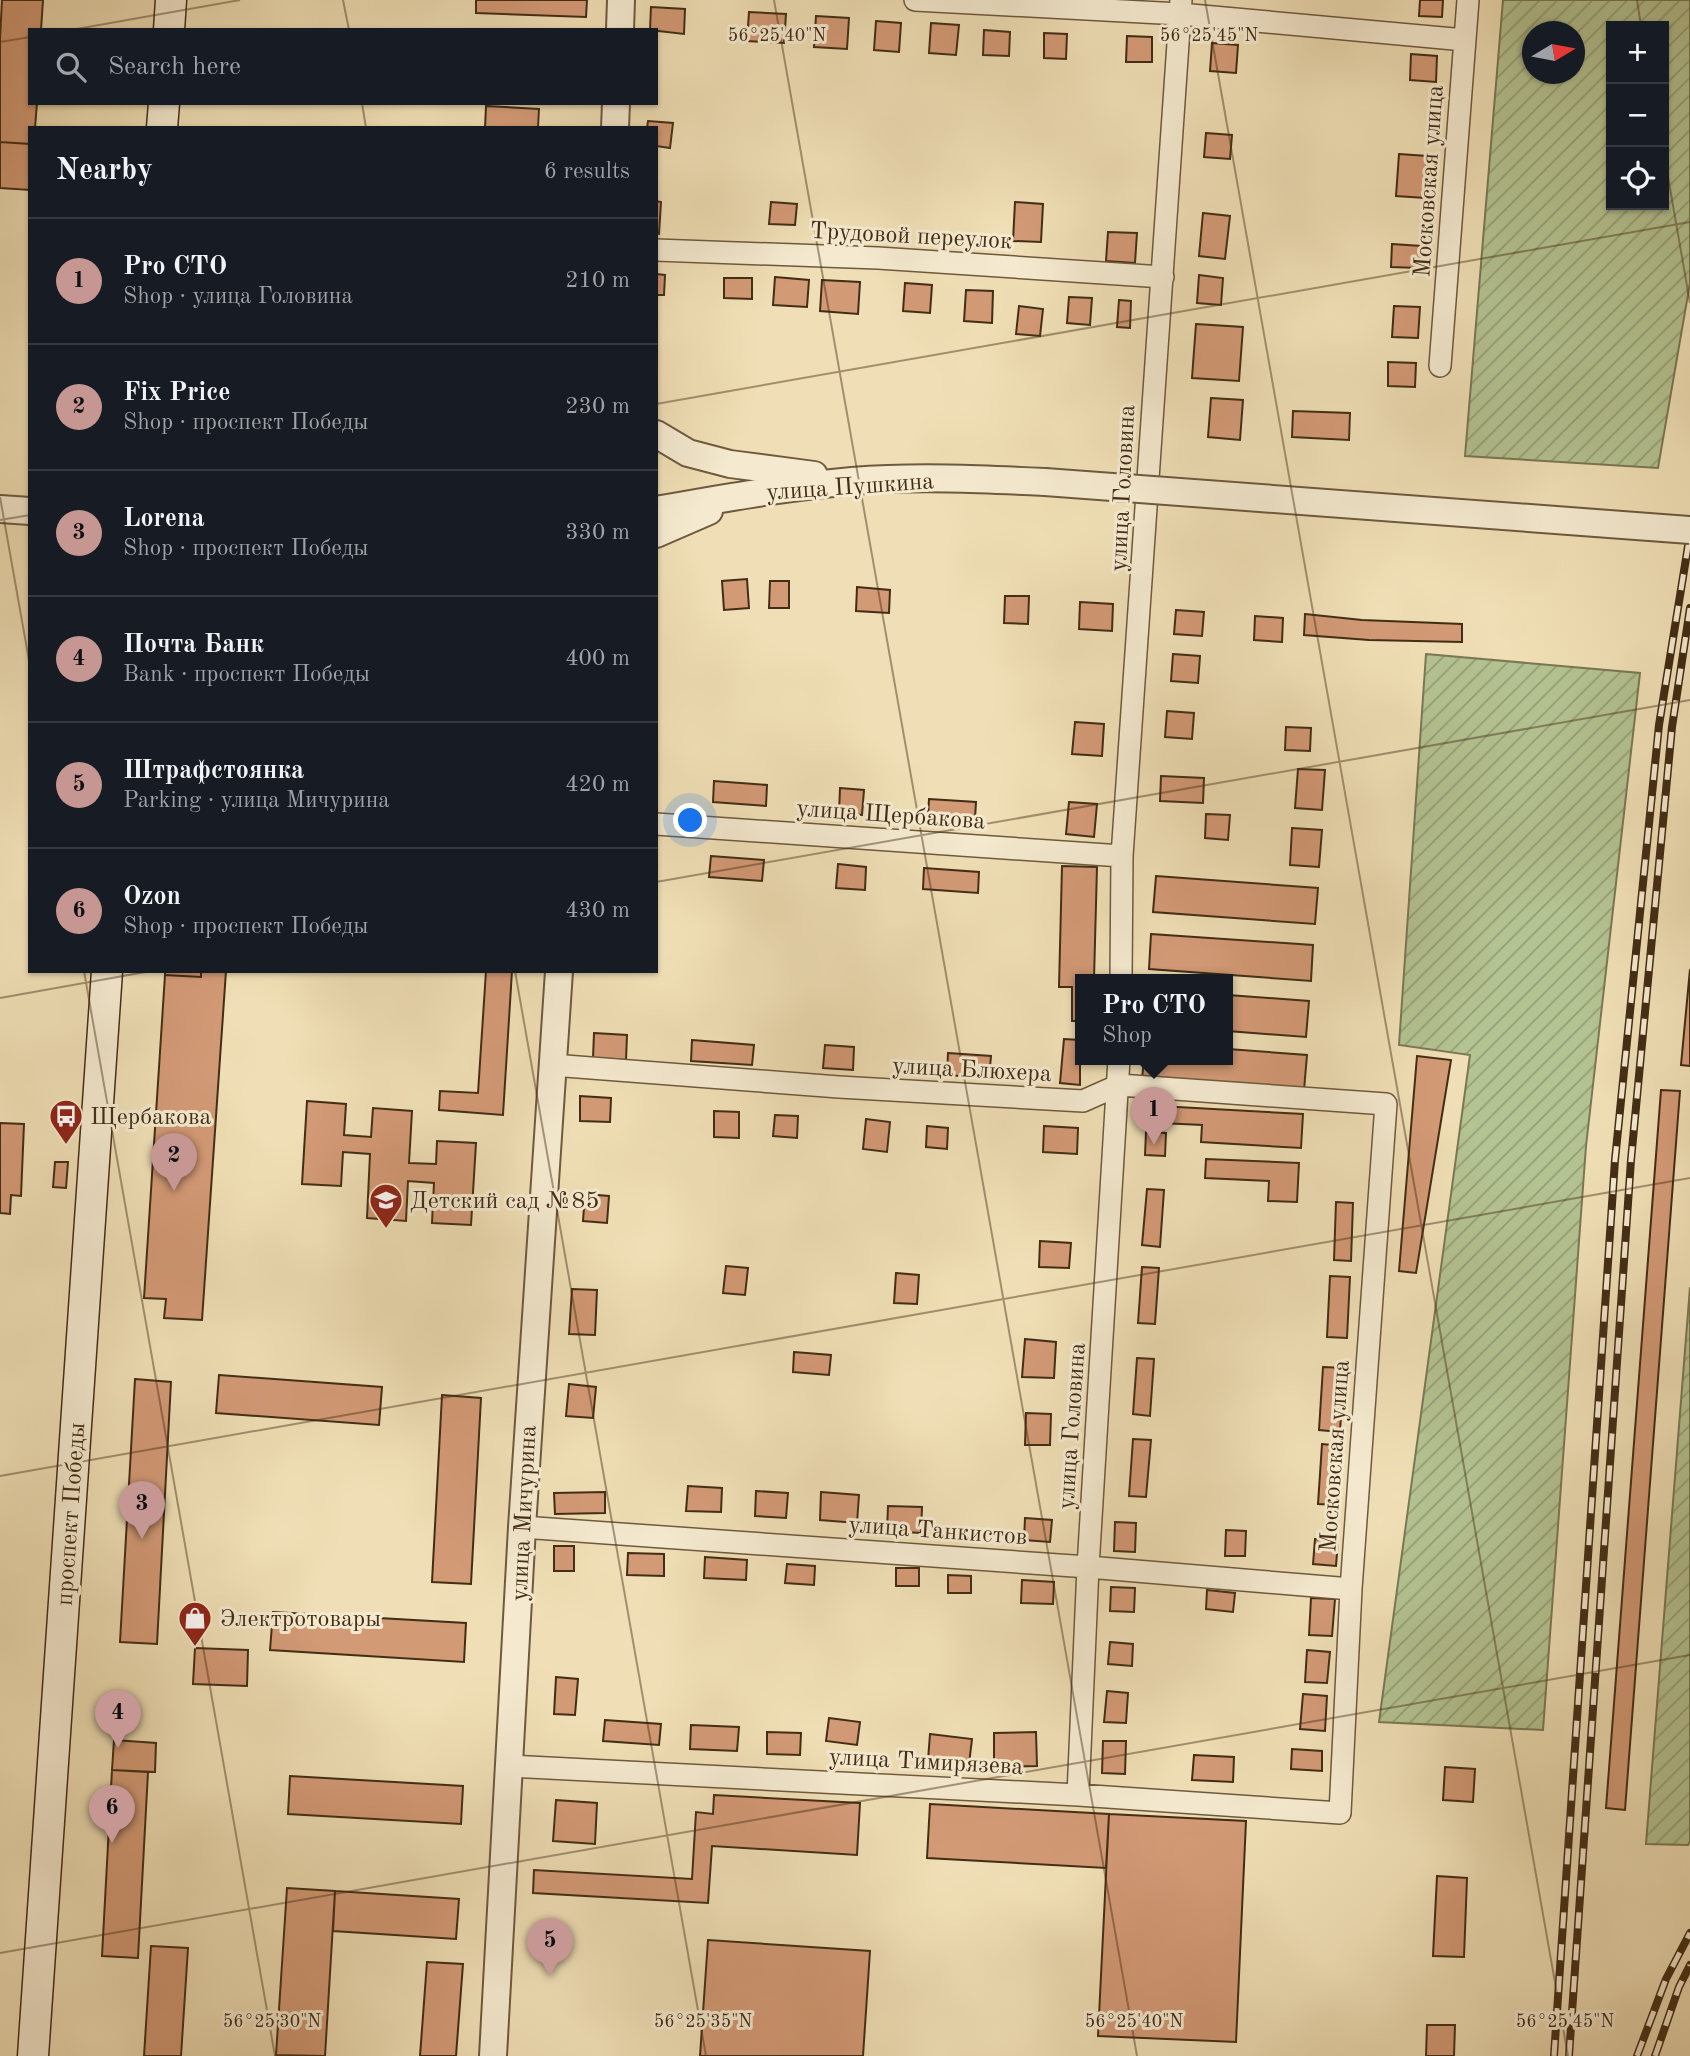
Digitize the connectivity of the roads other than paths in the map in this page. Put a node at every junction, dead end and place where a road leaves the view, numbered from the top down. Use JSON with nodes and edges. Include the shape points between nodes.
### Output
{"nodes":[{"id":1,"x":171,"y":0,"type":"edge"},
{"id":2,"x":621,"y":0,"type":"edge"},
{"id":3,"x":915,"y":0,"type":"edge"},
{"id":4,"x":1468,"y":0,"type":"edge"},
{"id":5,"x":1181,"y":7,"type":"edge"},
{"id":6,"x":169,"y":28,"type":"edge"},
{"id":7,"x":620,"y":28,"type":"edge"},
{"id":8,"x":1465,"y":40,"type":"junction"},
{"id":9,"x":164,"y":105,"type":"edge"},
{"id":10,"x":616,"y":105,"type":"edge"},
{"id":11,"x":162,"y":126,"type":"edge"},
{"id":12,"x":615,"y":126,"type":"edge"},
{"id":13,"x":658,"y":250,"type":"edge"},
{"id":14,"x":1163,"y":277,"type":"junction"},
{"id":15,"x":1440,"y":366,"type":"dead end"},
{"id":16,"x":658,"y":436,"type":"edge"},
{"id":17,"x":854,"y":481,"type":"junction"},
{"id":18,"x":745,"y":495,"type":"junction"},
{"id":19,"x":0,"y":509,"type":"edge"},
{"id":20,"x":658,"y":510,"type":"edge"},
{"id":21,"x":28,"y":511,"type":"edge"},
{"id":22,"x":1690,"y":530,"type":"edge"},
{"id":23,"x":658,"y":533,"type":"edge"},
{"id":24,"x":658,"y":824,"type":"edge"},
{"id":25,"x":1122,"y":856,"type":"junction"},
{"id":26,"x":107,"y":973,"type":"edge"},
{"id":27,"x":559,"y":973,"type":"edge"},
{"id":28,"x":1121,"y":974,"type":"edge"},
{"id":29,"x":552,"y":1065,"type":"junction"},
{"id":30,"x":1119,"y":1065,"type":"edge"},
{"id":31,"x":1119,"y":1085,"type":"junction"},
{"id":32,"x":1386,"y":1104,"type":"joint"},
{"id":33,"x":522,"y":1527,"type":"junction"},
{"id":34,"x":1088,"y":1567,"type":"junction"},
{"id":35,"x":1351,"y":1589,"type":"junction"},
{"id":36,"x":509,"y":1766,"type":"junction"},
{"id":37,"x":1078,"y":1796,"type":"junction"},
{"id":38,"x":1340,"y":1813,"type":"joint"},
{"id":39,"x":33,"y":2056,"type":"edge"},
{"id":40,"x":493,"y":2056,"type":"edge"}],
"edges":[{"from":1,"to":6,"type":"main road"},
{"from":2,"to":7,"type":"street"},
{"from":3,"to":5,"type":"street"},
{"from":4,"to":8,"type":"street","name":"Московская улица"},
{"from":5,"to":8,"type":"street"},
{"from":5,"to":14,"type":"street","name":"улица Головина"},
{"from":8,"to":15,"type":"street","name":"Московская улица"},
{"from":9,"to":11,"type":"main road"},
{"from":10,"to":12,"type":"street"},
{"from":13,"to":14,"type":"street","name":"Трудовой переулок","via":[[878,258]]},
{"from":14,"to":25,"type":"street","name":"улица Головина"},
{"from":16,"to":17,"type":"street","via":[[688,453],[730,464]]},
{"from":17,"to":18,"type":"street","name":"улица Пушкина"},
{"from":17,"to":22,"type":"street","name":"улица Пушкина","bridge":true,"via":[[1045,482]]},
{"from":18,"to":20,"type":"street","name":"улица Пушкина"},
{"from":18,"to":23,"type":"street"},
{"from":19,"to":21,"type":"street"},
{"from":24,"to":25,"type":"street","name":"улица Щербакова"},
{"from":25,"to":28,"type":"street","name":"улица Головина"},
{"from":26,"to":39,"type":"main road","name":"проспект Победы"},
{"from":27,"to":29,"type":"street","name":"улица Мичурина"},
{"from":29,"to":31,"type":"street","name":"улица Блюхера","via":[[1083,1101]]},
{"from":29,"to":33,"type":"street","name":"улица Мичурина"},
{"from":30,"to":31,"type":"street","name":"улица Головина"},
{"from":31,"to":32,"type":"street","name":"улица Блюхера"},
{"from":31,"to":34,"type":"street","name":"улица Головина"},
{"from":32,"to":35,"type":"street","name":"Московская улица"},
{"from":33,"to":34,"type":"street","name":"улица Танкистов"},
{"from":33,"to":36,"type":"street","name":"улица Мичурина"},
{"from":34,"to":35,"type":"street","name":"улица Танкистов"},
{"from":34,"to":37,"type":"street","name":"улица Головина"},
{"from":35,"to":38,"type":"street","name":"Московская улица"},
{"from":36,"to":37,"type":"street","name":"улица Тимирязева"},
{"from":36,"to":40,"type":"street","name":"улица Мичурина"},
{"from":37,"to":38,"type":"street","name":"улица Тимирязева"}]}
